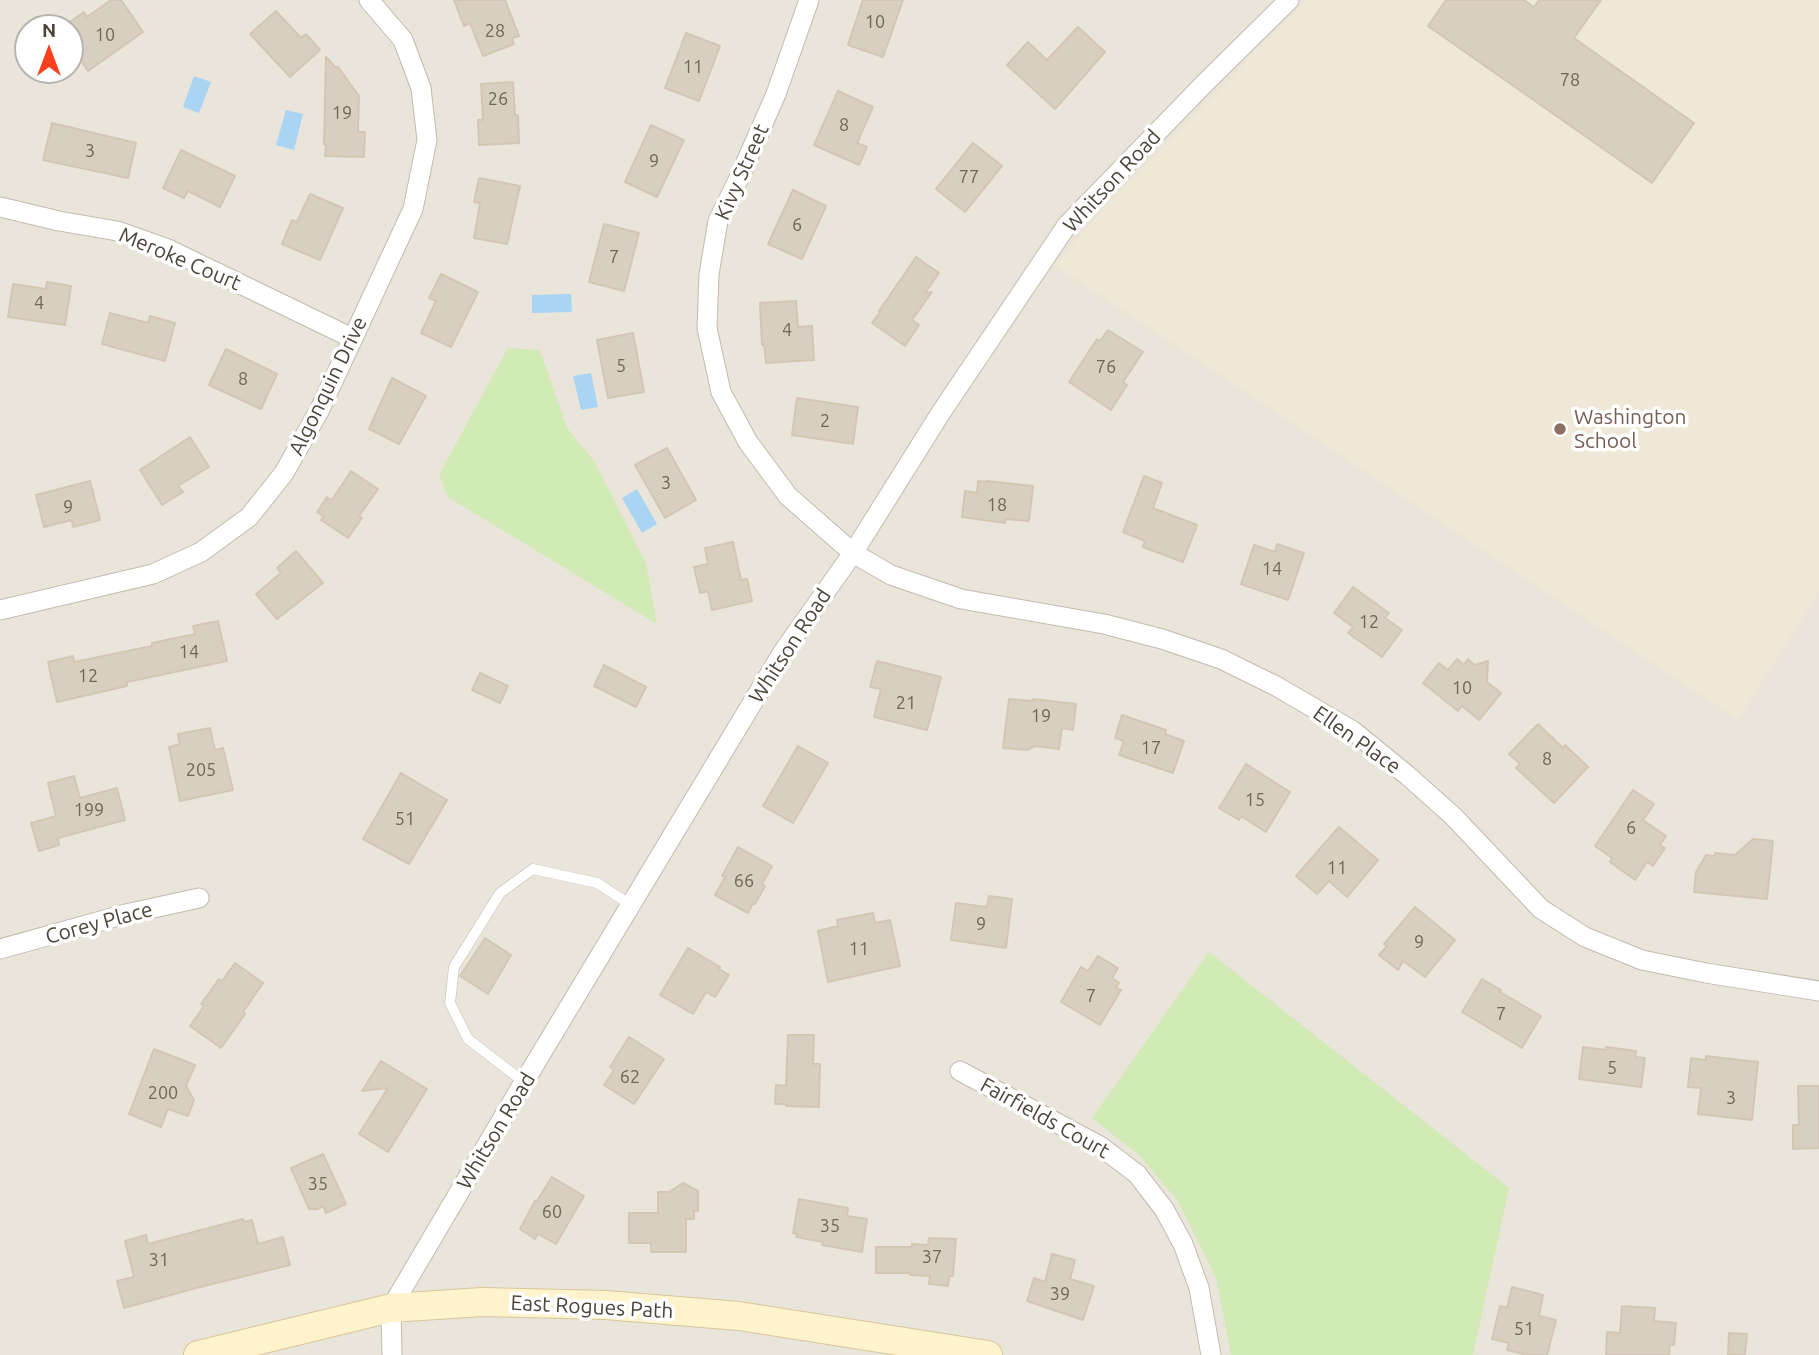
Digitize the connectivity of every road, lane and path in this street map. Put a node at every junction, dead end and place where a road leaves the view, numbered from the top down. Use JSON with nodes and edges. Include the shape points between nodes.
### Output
{"nodes":[{"id":1,"x":369,"y":0,"type":"edge"},
{"id":2,"x":809,"y":0,"type":"edge"},
{"id":3,"x":1289,"y":0,"type":"edge"},
{"id":4,"x":0,"y":207,"type":"edge"},
{"id":5,"x":352,"y":338,"type":"junction"},
{"id":6,"x":853,"y":553,"type":"junction"},
{"id":7,"x":0,"y":610,"type":"edge"},
{"id":8,"x":199,"y":898,"type":"dead end"},
{"id":9,"x":631,"y":905,"type":"junction"},
{"id":10,"x":0,"y":950,"type":"edge"},
{"id":11,"x":1819,"y":991,"type":"edge"},
{"id":12,"x":960,"y":1071,"type":"dead end"},
{"id":13,"x":524,"y":1082,"type":"junction"},
{"id":14,"x":391,"y":1308,"type":"junction"},
{"id":15,"x":198,"y":1355,"type":"edge"},
{"id":16,"x":392,"y":1355,"type":"edge"},
{"id":17,"x":989,"y":1355,"type":"edge"},
{"id":18,"x":1211,"y":1355,"type":"edge"}],
"edges":[{"from":1,"to":5,"type":"street","name":"Algonquin Drive","via":[[402,40],[421,88],[427,140],[413,209]]},
{"from":2,"to":6,"type":"street","name":"Kivy Street","via":[[776,94],[718,221],[709,274],[707,328],[720,392],[748,442],[788,496]]},
{"from":3,"to":6,"type":"street","name":"Whitson Road","via":[[1067,225]]},
{"from":4,"to":5,"type":"street","name":"Meroke Court","via":[[117,231],[155,245]]},
{"from":5,"to":7,"type":"street","name":"Algonquin Drive","via":[[284,473],[249,517],[201,552],[153,574]]},
{"from":6,"to":9,"type":"street","name":"Whitson Road","via":[[783,652]]},
{"from":6,"to":11,"type":"street","name":"Ellen Place","via":[[891,575],[961,599],[1104,624],[1221,659],[1353,731],[1453,816],[1541,909],[1585,937],[1642,960]]},
{"from":8,"to":10,"type":"street","name":"Corey Place"},
{"from":9,"to":13,"type":"street","name":"Whitson Road"},
{"from":9,"to":13,"type":"lane","via":[[597,883],[533,869],[500,892],[454,967],[450,1003],[468,1040]]},
{"from":12,"to":18,"type":"street","name":"Fairfields Court","via":[[1100,1146],[1137,1174],[1183,1244],[1199,1289]]},
{"from":13,"to":14,"type":"street","name":"Whitson Road"},
{"from":14,"to":15,"type":"street","name":"East Rogues Path"},
{"from":14,"to":16,"type":"street"},
{"from":14,"to":17,"type":"street","name":"East Rogues Path","via":[[482,1302],[605,1305],[739,1316]]}]}
